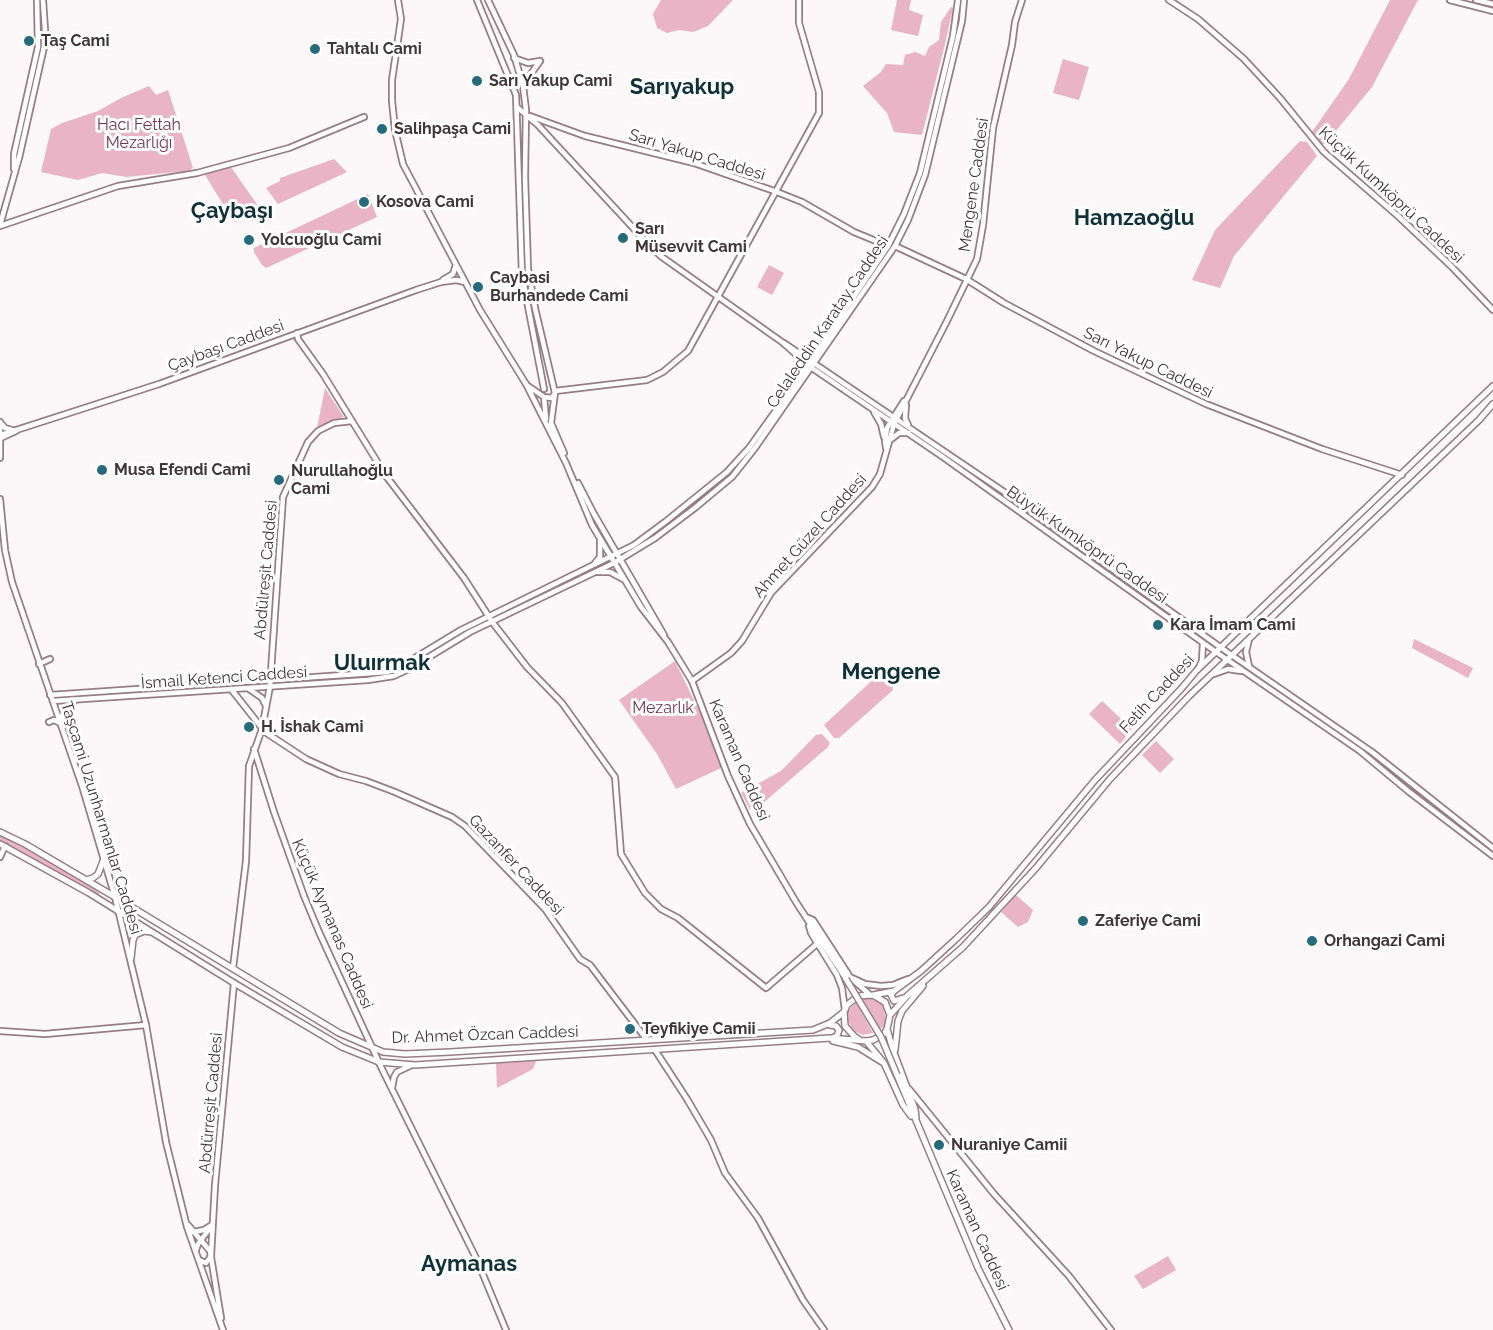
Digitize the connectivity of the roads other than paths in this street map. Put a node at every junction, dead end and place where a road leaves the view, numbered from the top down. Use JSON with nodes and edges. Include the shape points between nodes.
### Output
{"nodes":[{"id":1,"x":37,"y":0,"type":"edge"},
{"id":2,"x":43,"y":0,"type":"edge"},
{"id":3,"x":398,"y":0,"type":"edge"},
{"id":4,"x":477,"y":0,"type":"edge"},
{"id":5,"x":488,"y":0,"type":"edge"},
{"id":6,"x":799,"y":0,"type":"edge"},
{"id":7,"x":958,"y":0,"type":"edge"},
{"id":8,"x":964,"y":0,"type":"edge"},
{"id":9,"x":1022,"y":0,"type":"edge"},
{"id":10,"x":1169,"y":0,"type":"edge"},
{"id":11,"x":1450,"y":0,"type":"edge"},
{"id":12,"x":1476,"y":0,"type":"edge"},
{"id":13,"x":1493,"y":4,"type":"edge"},
{"id":14,"x":1493,"y":11,"type":"edge"},
{"id":15,"x":514,"y":58,"type":"junction"},
{"id":16,"x":523,"y":85,"type":"junction"},
{"id":17,"x":518,"y":108,"type":"junction"},
{"id":18,"x":526,"y":114,"type":"junction"},
{"id":19,"x":364,"y":117,"type":"dead end"},
{"id":20,"x":14,"y":172,"type":"junction"},
{"id":21,"x":777,"y":192,"type":"junction"},
{"id":22,"x":0,"y":226,"type":"edge"},
{"id":23,"x":888,"y":246,"type":"junction"},
{"id":24,"x":896,"y":246,"type":"junction"},
{"id":25,"x":456,"y":264,"type":"junction"},
{"id":26,"x":966,"y":279,"type":"junction"},
{"id":27,"x":441,"y":282,"type":"junction"},
{"id":28,"x":465,"y":282,"type":"junction"},
{"id":29,"x":720,"y":295,"type":"junction"},
{"id":30,"x":1493,"y":310,"type":"edge"},
{"id":31,"x":297,"y":333,"type":"junction"},
{"id":32,"x":812,"y":364,"type":"junction"},
{"id":33,"x":526,"y":384,"type":"junction"},
{"id":34,"x":1493,"y":386,"type":"edge"},
{"id":35,"x":544,"y":389,"type":"junction"},
{"id":36,"x":554,"y":391,"type":"junction"},
{"id":37,"x":908,"y":396,"type":"junction"},
{"id":38,"x":544,"y":397,"type":"junction"},
{"id":39,"x":1493,"y":404,"type":"edge"},
{"id":40,"x":899,"y":406,"type":"junction"},
{"id":41,"x":873,"y":410,"type":"junction"},
{"id":42,"x":884,"y":410,"type":"junction"},
{"id":43,"x":894,"y":420,"type":"junction"},
{"id":44,"x":352,"y":421,"type":"junction"},
{"id":45,"x":0,"y":422,"type":"edge"},
{"id":46,"x":547,"y":425,"type":"junction"},
{"id":47,"x":909,"y":426,"type":"junction"},
{"id":48,"x":15,"y":429,"type":"junction"},
{"id":49,"x":911,"y":435,"type":"junction"},
{"id":50,"x":887,"y":440,"type":"junction"},
{"id":51,"x":1,"y":442,"type":"edge"},
{"id":52,"x":0,"y":458,"type":"edge"},
{"id":53,"x":1402,"y":475,"type":"junction"},
{"id":54,"x":0,"y":499,"type":"edge"},
{"id":55,"x":599,"y":538,"type":"junction"},
{"id":56,"x":2,"y":551,"type":"edge"},
{"id":57,"x":618,"y":556,"type":"junction"},
{"id":58,"x":610,"y":557,"type":"junction"},
{"id":59,"x":614,"y":563,"type":"junction"},
{"id":60,"x":593,"y":565,"type":"junction"},
{"id":61,"x":592,"y":573,"type":"junction"},
{"id":62,"x":626,"y":581,"type":"junction"},
{"id":63,"x":490,"y":617,"type":"junction"},
{"id":64,"x":493,"y":622,"type":"junction"},
{"id":65,"x":1250,"y":636,"type":"junction"},
{"id":66,"x":668,"y":642,"type":"junction"},
{"id":67,"x":1203,"y":643,"type":"junction"},
{"id":68,"x":1218,"y":649,"type":"junction"},
{"id":69,"x":34,"y":651,"type":"junction"},
{"id":70,"x":28,"y":654,"type":"dead end"},
{"id":71,"x":1229,"y":657,"type":"junction"},
{"id":72,"x":50,"y":658,"type":"dead end"},
{"id":73,"x":39,"y":664,"type":"junction"},
{"id":74,"x":1197,"y":670,"type":"junction"},
{"id":75,"x":1248,"y":670,"type":"junction"},
{"id":76,"x":1207,"y":679,"type":"junction"},
{"id":77,"x":692,"y":681,"type":"junction"},
{"id":78,"x":270,"y":683,"type":"junction"},
{"id":79,"x":243,"y":688,"type":"junction"},
{"id":80,"x":231,"y":689,"type":"junction"},
{"id":81,"x":50,"y":695,"type":"junction"},
{"id":82,"x":78,"y":698,"type":"junction"},
{"id":83,"x":52,"y":701,"type":"junction"},
{"id":84,"x":266,"y":706,"type":"junction"},
{"id":85,"x":50,"y":722,"type":"dead end"},
{"id":86,"x":60,"y":725,"type":"junction"},
{"id":87,"x":262,"y":729,"type":"junction"},
{"id":88,"x":254,"y":749,"type":"junction"},
{"id":89,"x":0,"y":832,"type":"edge"},
{"id":90,"x":2,"y":845,"type":"edge"},
{"id":91,"x":1493,"y":848,"type":"edge"},
{"id":92,"x":1493,"y":856,"type":"edge"},
{"id":93,"x":0,"y":857,"type":"edge"},
{"id":94,"x":104,"y":860,"type":"junction"},
{"id":95,"x":86,"y":879,"type":"junction"},
{"id":96,"x":115,"y":897,"type":"junction"},
{"id":97,"x":119,"y":912,"type":"junction"},
{"id":98,"x":806,"y":917,"type":"junction"},
{"id":99,"x":153,"y":933,"type":"junction"},
{"id":100,"x":818,"y":943,"type":"junction"},
{"id":101,"x":131,"y":958,"type":"junction"},
{"id":102,"x":233,"y":968,"type":"junction"},
{"id":103,"x":929,"y":976,"type":"junction"},
{"id":104,"x":913,"y":977,"type":"junction"},
{"id":105,"x":848,"y":978,"type":"junction"},
{"id":106,"x":234,"y":983,"type":"junction"},
{"id":107,"x":894,"y":991,"type":"junction"},
{"id":108,"x":871,"y":994,"type":"junction"},
{"id":109,"x":907,"y":996,"type":"junction"},
{"id":110,"x":845,"y":1011,"type":"junction"},
{"id":111,"x":890,"y":1015,"type":"junction"},
{"id":112,"x":146,"y":1025,"type":"junction"},
{"id":113,"x":826,"y":1025,"type":"junction"},
{"id":114,"x":887,"y":1029,"type":"junction"},
{"id":115,"x":0,"y":1031,"type":"edge"},
{"id":116,"x":830,"y":1038,"type":"junction"},
{"id":117,"x":823,"y":1039,"type":"junction"},
{"id":118,"x":647,"y":1040,"type":"junction"},
{"id":119,"x":863,"y":1040,"type":"junction"},
{"id":120,"x":373,"y":1049,"type":"junction"},
{"id":121,"x":655,"y":1050,"type":"junction"},
{"id":122,"x":894,"y":1054,"type":"junction"},
{"id":123,"x":379,"y":1062,"type":"junction"},
{"id":124,"x":884,"y":1063,"type":"junction"},
{"id":125,"x":415,"y":1065,"type":"junction"},
{"id":126,"x":906,"y":1084,"type":"junction"},
{"id":127,"x":393,"y":1088,"type":"junction"},
{"id":128,"x":916,"y":1123,"type":"junction"},
{"id":129,"x":185,"y":1218,"type":"junction"},
{"id":130,"x":212,"y":1225,"type":"junction"},
{"id":131,"x":193,"y":1232,"type":"junction"},
{"id":132,"x":201,"y":1240,"type":"junction"},
{"id":133,"x":195,"y":1251,"type":"junction"},
{"id":134,"x":211,"y":1256,"type":"junction"},
{"id":135,"x":198,"y":1258,"type":"junction"},
{"id":136,"x":221,"y":1324,"type":"junction"},
{"id":137,"x":223,"y":1330,"type":"edge"},
{"id":138,"x":506,"y":1330,"type":"edge"},
{"id":139,"x":824,"y":1330,"type":"edge"},
{"id":140,"x":1009,"y":1330,"type":"edge"},
{"id":141,"x":1111,"y":1330,"type":"edge"}],
"edges":[{"from":1,"to":20,"type":"street","via":[[38,47],[14,154]]},
{"from":2,"to":20,"type":"street","via":[[44,46]]},
{"from":3,"to":25,"type":"street","via":[[401,19],[392,80],[395,130],[403,165]]},
{"from":4,"to":17,"type":"street","name":"Karaman Caddesi","via":[[508,71]]},
{"from":5,"to":15,"type":"street","name":"Karaman Caddesi"},
{"from":6,"to":21,"type":"street","via":[[799,23],[817,84],[819,113]]},
{"from":7,"to":23,"type":"street","name":"Celaleddin Karatay Caddesi","via":[[920,173]]},
{"from":8,"to":24,"type":"street","name":"Celaleddin Karatay Caddesi","via":[[925,175]]},
{"from":9,"to":26,"type":"street","name":"Mengene Caddesi","via":[[993,128],[977,259]]},
{"from":10,"to":30,"type":"street","name":"Küçük Kumköprü Caddesi","via":[[1244,59],[1324,152],[1398,216]]},
{"from":11,"to":14,"type":"street"},
{"from":12,"to":13,"type":"street"},
{"from":15,"to":16,"type":"street","name":"Karaman Caddesi"},
{"from":15,"to":16,"type":"street","via":[[528,63],[540,61]]},
{"from":16,"to":18,"type":"street","name":"Karaman Caddesi"},
{"from":17,"to":18,"type":"street","name":"Büyük Kumköprü Caddesi"},
{"from":17,"to":35,"type":"street","name":"Karaman Caddesi","via":[[522,275]]},
{"from":18,"to":21,"type":"street","name":"Sarı Yakup Caddesi","via":[[585,136],[694,164]]},
{"from":18,"to":29,"type":"street","name":"Büyük Kumköprü Caddesi","via":[[648,244]]},
{"from":18,"to":36,"type":"street","name":"Karaman Caddesi","via":[[528,269]]},
{"from":19,"to":22,"type":"street","via":[[289,148],[197,173],[118,186]]},
{"from":20,"to":22,"type":"street"},
{"from":21,"to":23,"type":"street","name":"Sarı Yakup Caddesi"},
{"from":21,"to":29,"type":"street"},
{"from":23,"to":32,"type":"street","name":"Celaleddin Karatay Caddesi"},
{"from":24,"to":26,"type":"street","name":"Sarı Yakup Caddesi"},
{"from":24,"to":32,"type":"street","name":"Celaleddin Karatay Caddesi"},
{"from":25,"to":27,"type":"street","via":[[453,274]]},
{"from":25,"to":28,"type":"street","name":"Karaman Caddesi"},
{"from":26,"to":37,"type":"street","name":"Mengene Caddesi"},
{"from":26,"to":53,"type":"street","name":"Sarı Yakup Caddesi","via":[[1094,351],[1206,405]]},
{"from":27,"to":28,"type":"street"},
{"from":27,"to":31,"type":"street","name":"Çaybaşı Caddesi"},
{"from":28,"to":33,"type":"street","name":"Karaman Caddesi"},
{"from":29,"to":32,"type":"street","name":"Büyük Kumköprü Caddesi"},
{"from":29,"to":36,"type":"street","via":[[688,351],[663,372],[647,380]]},
{"from":31,"to":44,"type":"street"},
{"from":31,"to":48,"type":"street","name":"Çaybaşı Caddesi","via":[[159,384]]},
{"from":32,"to":41,"type":"street","name":"Büyük Kumköprü Caddesi"},
{"from":32,"to":42,"type":"street","name":"Büyük Kumköprü Caddesi"},
{"from":32,"to":57,"type":"street","name":"Celaleddin Karatay Caddesi","via":[[732,477],[655,538]]},
{"from":33,"to":38,"type":"street"},
{"from":33,"to":46,"type":"street","name":"Karaman Caddesi"},
{"from":34,"to":53,"type":"main road","name":"Fetih Caddesi"},
{"from":35,"to":36,"type":"street","via":[[548,386]]},
{"from":35,"to":38,"type":"street","name":"Karaman Caddesi"},
{"from":36,"to":38,"type":"street","via":[[552,398]]},
{"from":36,"to":57,"type":"street","name":"Karaman Caddesi","via":[[552,426]]},
{"from":37,"to":40,"type":"street"},
{"from":37,"to":43,"type":"street"},
{"from":37,"to":47,"type":"street","via":[[904,418]]},
{"from":38,"to":46,"type":"street","name":"Karaman Caddesi"},
{"from":39,"to":65,"type":"main road","name":"Fetih Caddesi"},
{"from":40,"to":42,"type":"street"},
{"from":40,"to":43,"type":"street"},
{"from":41,"to":43,"type":"street","name":"Büyük Kumköprü Caddesi"},
{"from":41,"to":50,"type":"street"},
{"from":42,"to":43,"type":"street","name":"Büyük Kumköprü Caddesi"},
{"from":43,"to":47,"type":"street","name":"Büyük Kumköprü Caddesi"},
{"from":43,"to":49,"type":"street","name":"Büyük Kumköprü Caddesi"},
{"from":43,"to":50,"type":"street"},
{"from":44,"to":63,"type":"street","via":[[386,476]]},
{"from":44,"to":78,"type":"street","name":"Abdülreşit Caddesi","via":[[334,423],[308,442],[283,497]]},
{"from":45,"to":48,"type":"street","via":[[5,428]]},
{"from":45,"to":51,"type":"street"},
{"from":46,"to":55,"type":"street","name":"Karaman Caddesi"},
{"from":47,"to":68,"type":"street","name":"Büyük Kumköprü Caddesi"},
{"from":48,"to":51,"type":"street","name":"Çaybaşı Caddesi"},
{"from":49,"to":50,"type":"street","via":[[906,432]]},
{"from":49,"to":67,"type":"street","name":"Büyük Kumköprü Caddesi"},
{"from":50,"to":77,"type":"street","name":"Ahmet Güzel Caddesi","via":[[882,468],[872,487],[771,593],[731,653]]},
{"from":51,"to":52,"type":"street"},
{"from":53,"to":68,"type":"main road","name":"Fetih Caddesi"},
{"from":54,"to":56,"type":"street","name":"Taşcami Uzunharmanlar Caddesi"},
{"from":55,"to":58,"type":"street","name":"Karaman Caddesi"},
{"from":55,"to":60,"type":"street","via":[[600,557]]},
{"from":56,"to":69,"type":"street","name":"Taşcami Uzunharmanlar Caddesi"},
{"from":57,"to":58,"type":"street","name":"İsmail Ketenci Caddesi"},
{"from":57,"to":59,"type":"street","name":"İsmail Ketenci Caddesi"},
{"from":57,"to":66,"type":"street","name":"Karaman Caddesi"},
{"from":58,"to":59,"type":"street","name":"Karaman Caddesi"},
{"from":58,"to":60,"type":"street","name":"İsmail Ketenci Caddesi"},
{"from":59,"to":61,"type":"street","name":"İsmail Ketenci Caddesi"},
{"from":59,"to":62,"type":"street","name":"Karaman Caddesi"},
{"from":60,"to":63,"type":"street","name":"İsmail Ketenci Caddesi"},
{"from":61,"to":62,"type":"street","via":[[610,572]]},
{"from":61,"to":64,"type":"street","name":"İsmail Ketenci Caddesi"},
{"from":62,"to":66,"type":"street","name":"Karaman Caddesi"},
{"from":63,"to":64,"type":"street"},
{"from":63,"to":78,"type":"street","name":"İsmail Ketenci Caddesi","via":[[388,672]]},
{"from":64,"to":78,"type":"street","name":"İsmail Ketenci Caddesi","via":[[394,676]]},
{"from":64,"to":100,"type":"street","via":[[527,667],[562,703],[615,777],[621,854],[645,893],[661,909],[678,918],[766,988]]},
{"from":65,"to":71,"type":"main road","name":"Fetih Caddesi"},
{"from":65,"to":75,"type":"street","via":[[1246,652]]},
{"from":66,"to":77,"type":"street","name":"Karaman Caddesi"},
{"from":67,"to":68,"type":"street","name":"Büyük Kumköprü Caddesi"},
{"from":67,"to":74,"type":"street"},
{"from":68,"to":71,"type":"street","name":"Büyük Kumköprü Caddesi"},
{"from":68,"to":74,"type":"main road","name":"Fetih Caddesi"},
{"from":69,"to":70,"type":"street"},
{"from":69,"to":73,"type":"street","name":"Taşcami Uzunharmanlar Caddesi"},
{"from":71,"to":75,"type":"street","name":"Büyük Kumköprü Caddesi"},
{"from":71,"to":76,"type":"main road","name":"Fetih Caddesi"},
{"from":72,"to":73,"type":"street"},
{"from":73,"to":81,"type":"street","name":"Taşcami Uzunharmanlar Caddesi"},
{"from":74,"to":104,"type":"main road","name":"Fetih Caddesi","via":[[1095,780],[989,907]]},
{"from":75,"to":76,"type":"street","via":[[1228,669]]},
{"from":75,"to":91,"type":"street","name":"Büyük Kumköprü Caddesi","via":[[1372,752]]},
{"from":75,"to":92,"type":"street","name":"Büyük Kumköprü Caddesi","via":[[1360,751]]},
{"from":76,"to":103,"type":"main road","name":"Fetih Caddesi","via":[[1110,779],[1014,893],[963,947]]},
{"from":77,"to":98,"type":"street","name":"Karaman Caddesi","via":[[750,824]]},
{"from":78,"to":79,"type":"street","name":"İsmail Ketenci Caddesi"},
{"from":78,"to":81,"type":"street","name":"İsmail Ketenci Caddesi"},
{"from":78,"to":84,"type":"street","name":"Abdülreşit Caddesi"},
{"from":79,"to":80,"type":"street","name":"İsmail Ketenci Caddesi"},
{"from":79,"to":84,"type":"street","via":[[258,694]]},
{"from":80,"to":82,"type":"street","name":"İsmail Ketenci Caddesi"},
{"from":80,"to":87,"type":"street","name":"Gazanfer Caddesi"},
{"from":81,"to":83,"type":"street","name":"Taşcami Uzunharmanlar Caddesi"},
{"from":82,"to":83,"type":"street","name":"İsmail Ketenci Caddesi"},
{"from":82,"to":86,"type":"street","via":[[64,708]]},
{"from":83,"to":86,"type":"street","name":"Taşcami Uzunharmanlar Caddesi"},
{"from":84,"to":87,"type":"street","name":"Abdülreşit Caddesi"},
{"from":85,"to":86,"type":"street","via":[[54,720]]},
{"from":86,"to":94,"type":"street","name":"Taşcami Uzunharmanlar Caddesi"},
{"from":87,"to":88,"type":"street","name":"Abdülreşit Caddesi"},
{"from":87,"to":118,"type":"street","name":"Gazanfer Caddesi","via":[[306,759],[396,792],[465,826],[545,909],[580,959],[590,965]]},
{"from":88,"to":102,"type":"street","name":"Abdülreşit Caddesi","via":[[249,766],[246,861]]},
{"from":88,"to":120,"type":"street","name":"Küçük Aymanas Caddesi","via":[[304,896]]},
{"from":89,"to":95,"type":"main road","name":"Dr. Ahmet Özcan Caddesi"},
{"from":90,"to":93,"type":"street"},
{"from":90,"to":97,"type":"main road","name":"Dr. Ahmet Özcan Caddesi"},
{"from":94,"to":95,"type":"main road","via":[[99,874]]},
{"from":94,"to":96,"type":"street","name":"Taşcami Uzunharmanlar Caddesi"},
{"from":95,"to":96,"type":"main road","name":"Dr. Ahmet Özcan Caddesi"},
{"from":96,"to":97,"type":"street","name":"Taşcami Uzunharmanlar Caddesi"},
{"from":96,"to":102,"type":"main road","name":"Dr. Ahmet Özcan Caddesi"},
{"from":97,"to":99,"type":"main road","name":"Dr. Ahmet Özcan Caddesi"},
{"from":97,"to":101,"type":"street","name":"Taşcami Uzunharmanlar Caddesi"},
{"from":98,"to":100,"type":"street","name":"Karaman Caddesi"},
{"from":98,"to":105,"type":"street","name":"Karaman Caddesi"},
{"from":99,"to":101,"type":"main road","via":[[135,935]]},
{"from":99,"to":106,"type":"main road","name":"Dr. Ahmet Özcan Caddesi"},
{"from":100,"to":110,"type":"street","name":"Karaman Caddesi","via":[[840,982]]},
{"from":101,"to":112,"type":"street","name":"Taşcami Uzunharmanlar Caddesi"},
{"from":102,"to":120,"type":"main road","name":"Dr. Ahmet Özcan Caddesi","via":[[339,1033]]},
{"from":103,"to":109,"type":"main road","name":"Fetih Caddesi"},
{"from":103,"to":122,"type":"main road","via":[[902,1011]]},
{"from":104,"to":105,"type":"street","via":[[881,986]]},
{"from":104,"to":107,"type":"main road","name":"Fetih Caddesi"},
{"from":105,"to":108,"type":"street","name":"Karaman Caddesi"},
{"from":105,"to":128,"type":"main road","name":"Karaman Caddesi","bridge":true,"via":[[881,1037]]},
{"from":106,"to":123,"type":"main road","name":"Dr. Ahmet Özcan Caddesi","via":[[342,1047]]},
{"from":106,"to":130,"type":"street","name":"Abdürreşit Caddesi"},
{"from":107,"to":108,"type":"main road","name":"Fetih Caddesi"},
{"from":107,"to":109,"type":"main road","via":[[894,1001]]},
{"from":108,"to":110,"type":"main road","via":[[852,999]]},
{"from":108,"to":111,"type":"main road","via":[[885,1002]]},
{"from":109,"to":111,"type":"main road","name":"Fetih Caddesi"},
{"from":110,"to":113,"type":"main road","name":"Dr. Ahmet Özcan Caddesi"},
{"from":110,"to":119,"type":"main road","via":[[845,1026]]},
{"from":111,"to":114,"type":"main road"},
{"from":112,"to":115,"type":"street","via":[[45,1034]]},
{"from":112,"to":129,"type":"street","name":"Taşcami Uzunharmanlar Caddesi","via":[[164,1137]]},
{"from":113,"to":116,"type":"main road","via":[[838,1028],[838,1035]]},
{"from":113,"to":118,"type":"main road","name":"Dr. Ahmet Özcan Caddesi","via":[[813,1030]]},
{"from":114,"to":119,"type":"main road","via":[[879,1038]]},
{"from":114,"to":122,"type":"main road"},
{"from":116,"to":117,"type":"main road","name":"Dr. Ahmet Özcan Caddesi"},
{"from":116,"to":119,"type":"main road","name":"Dr. Ahmet Özcan Caddesi"},
{"from":117,"to":121,"type":"main road","name":"Dr. Ahmet Özcan Caddesi"},
{"from":117,"to":124,"type":"main road","via":[[858,1047]]},
{"from":118,"to":120,"type":"main road","name":"Dr. Ahmet Özcan Caddesi","via":[[405,1054]]},
{"from":119,"to":124,"type":"main road"},
{"from":120,"to":123,"type":"street","name":"Küçük Aymanas Caddesi"},
{"from":121,"to":125,"type":"main road","name":"Dr. Ahmet Özcan Caddesi"},
{"from":121,"to":139,"type":"street","via":[[711,1140],[724,1173],[758,1218],[802,1300]]},
{"from":122,"to":126,"type":"main road"},
{"from":123,"to":125,"type":"main road","name":"Dr. Ahmet Özcan Caddesi"},
{"from":123,"to":127,"type":"street","name":"Küçük Aymanas Caddesi"},
{"from":124,"to":128,"type":"main road"},
{"from":125,"to":127,"type":"street","via":[[397,1072]]},
{"from":126,"to":128,"type":"main road"},
{"from":126,"to":141,"type":"street","via":[[988,1186],[1070,1276]]},
{"from":127,"to":138,"type":"street","name":"Küçük Aymanas Caddesi","via":[[477,1260]]},
{"from":128,"to":140,"type":"main road","name":"Karaman Caddesi"},
{"from":129,"to":131,"type":"street","name":"Taşcami Uzunharmanlar Caddesi"},
{"from":129,"to":133,"type":"street","name":"Taşcami Uzunharmanlar Caddesi"},
{"from":130,"to":131,"type":"street"},
{"from":130,"to":132,"type":"street"},
{"from":130,"to":134,"type":"street","name":"Abdürreşit Caddesi"},
{"from":131,"to":132,"type":"street","name":"Taşcami Uzunharmanlar Caddesi"},
{"from":132,"to":133,"type":"street"},
{"from":132,"to":134,"type":"street","name":"Taşcami Uzunharmanlar Caddesi"},
{"from":133,"to":135,"type":"street","name":"Abdürreşit Caddesi"},
{"from":134,"to":135,"type":"street","via":[[206,1263]]},
{"from":134,"to":136,"type":"street","name":"Abdürreşit Caddesi"},
{"from":135,"to":136,"type":"street","name":"Abdürreşit Caddesi"},
{"from":136,"to":137,"type":"street","name":"Abdürreşit Caddesi"}]}
